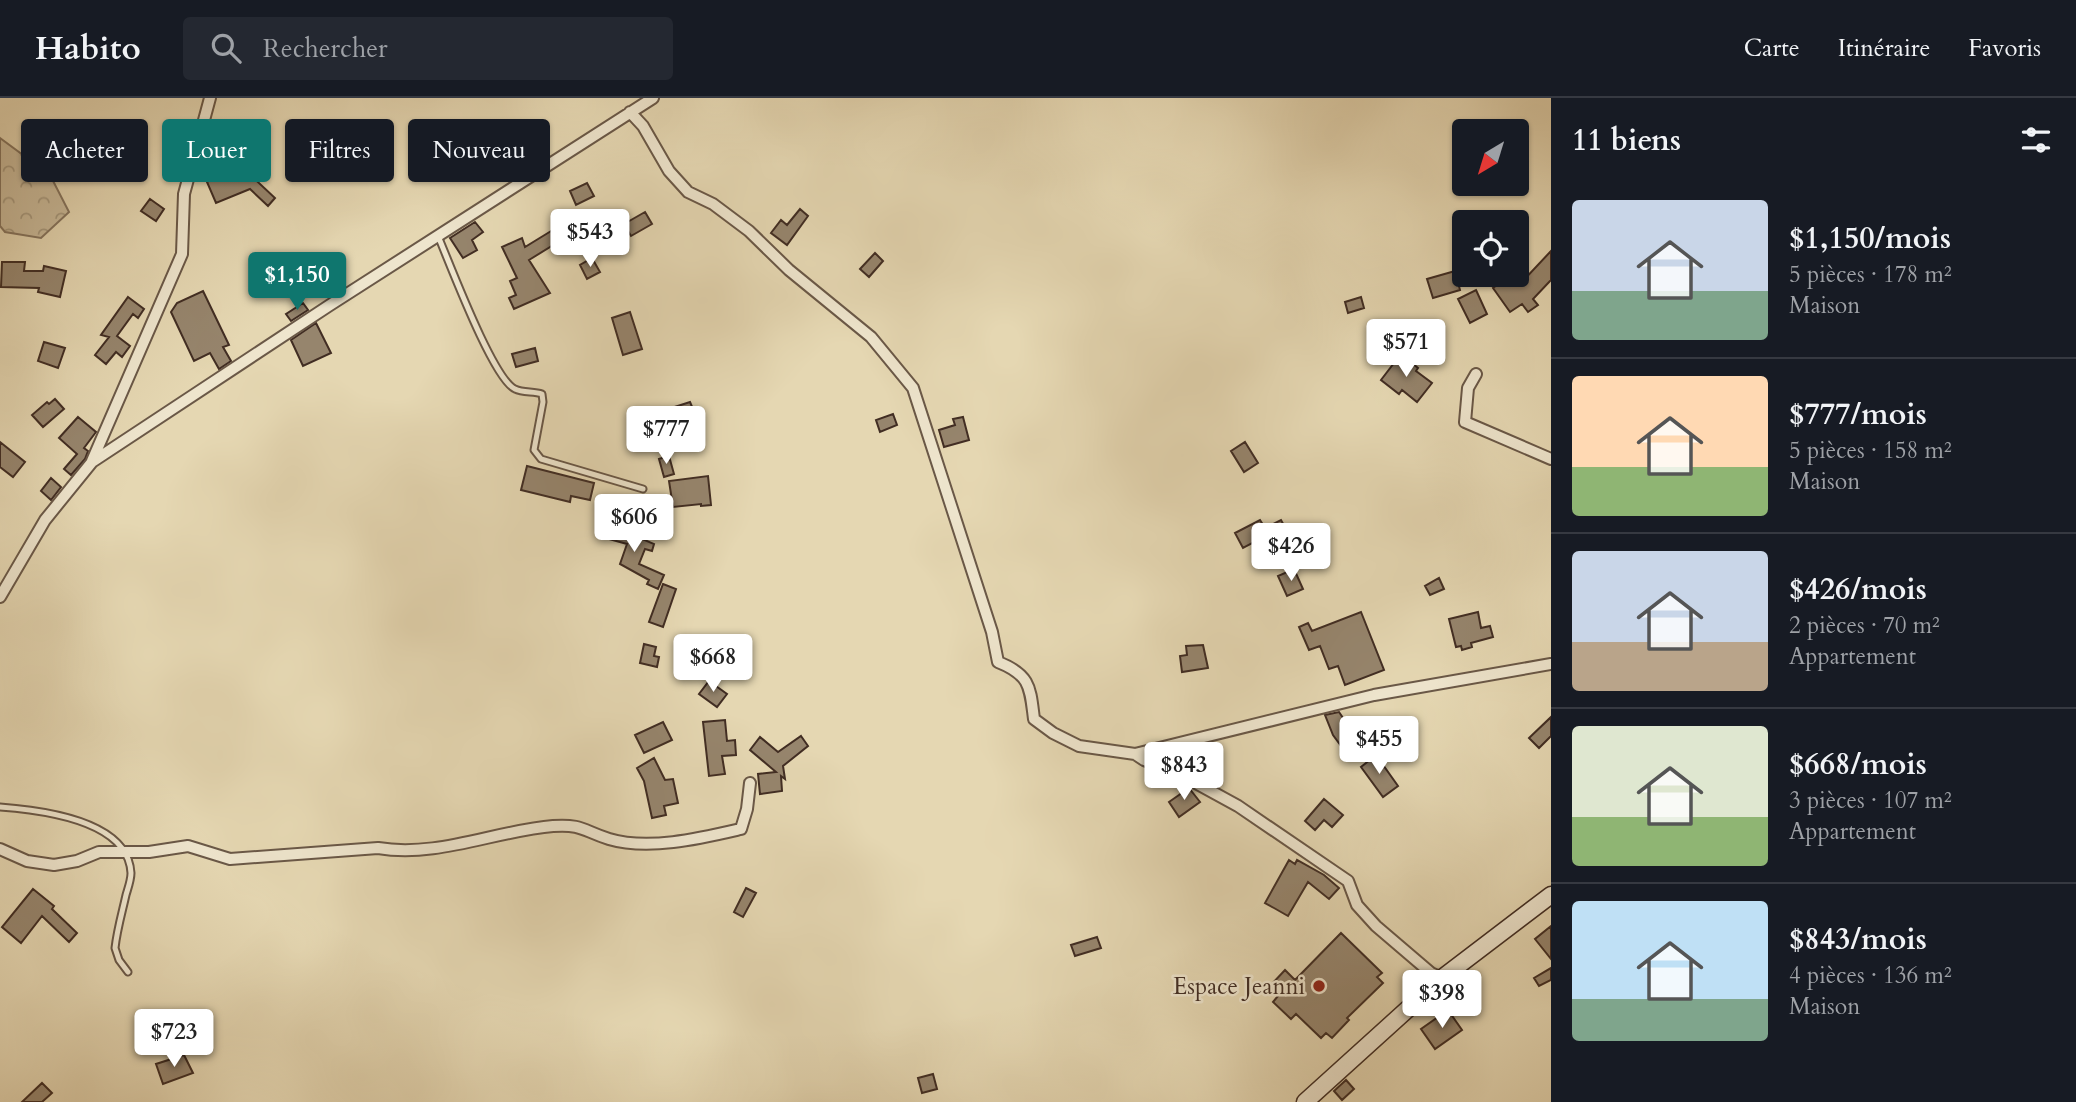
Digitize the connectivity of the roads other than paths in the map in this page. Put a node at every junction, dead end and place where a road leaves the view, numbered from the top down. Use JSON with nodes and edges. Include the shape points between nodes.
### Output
{"nodes":[{"id":1,"x":210,"y":98,"type":"edge"},
{"id":2,"x":653,"y":98,"type":"edge"},
{"id":3,"x":630,"y":111,"type":"junction"},
{"id":4,"x":438,"y":236,"type":"junction"},
{"id":5,"x":1476,"y":374,"type":"dead end"},
{"id":6,"x":1551,"y":459,"type":"edge"},
{"id":7,"x":92,"y":462,"type":"junction"},
{"id":8,"x":643,"y":489,"type":"dead end"},
{"id":9,"x":0,"y":597,"type":"edge"},
{"id":10,"x":1551,"y":664,"type":"edge"},
{"id":11,"x":1135,"y":754,"type":"junction"},
{"id":12,"x":750,"y":783,"type":"dead end"},
{"id":13,"x":0,"y":807,"type":"edge"},
{"id":14,"x":0,"y":849,"type":"edge"},
{"id":15,"x":124,"y":851,"type":"junction"},
{"id":16,"x":1551,"y":895,"type":"edge"},
{"id":17,"x":128,"y":972,"type":"dead end"},
{"id":18,"x":1442,"y":978,"type":"junction"},
{"id":19,"x":1305,"y":1102,"type":"edge"}],
"edges":[{"from":1,"to":7,"type":"street","via":[[184,194],[183,254]]},
{"from":2,"to":3,"type":"street"},
{"from":3,"to":4,"type":"street"},
{"from":3,"to":11,"type":"street","via":[[688,192],[749,231],[871,337],[913,388],[998,662],[1014,668],[1029,683],[1034,719],[1079,746]]},
{"from":4,"to":7,"type":"street"},
{"from":4,"to":8,"type":"lane","via":[[506,382],[516,390],[542,394],[534,450],[541,459]]},
{"from":5,"to":6,"type":"street","via":[[1468,388],[1465,422]]},
{"from":7,"to":9,"type":"street","via":[[45,520]]},
{"from":10,"to":11,"type":"street","via":[[1374,695]]},
{"from":11,"to":18,"type":"street","via":[[1254,815],[1348,881],[1357,905],[1376,926]]},
{"from":12,"to":15,"type":"street","via":[[741,829],[686,842],[608,839],[576,825],[421,850],[354,849],[230,859],[188,846]]},
{"from":13,"to":15,"type":"lane","via":[[62,814],[101,831]]},
{"from":14,"to":15,"type":"street","via":[[54,866],[99,852]]},
{"from":15,"to":17,"type":"lane","via":[[131,874],[115,948]]},
{"from":16,"to":18,"type":"main road"},
{"from":18,"to":19,"type":"main road"}]}
